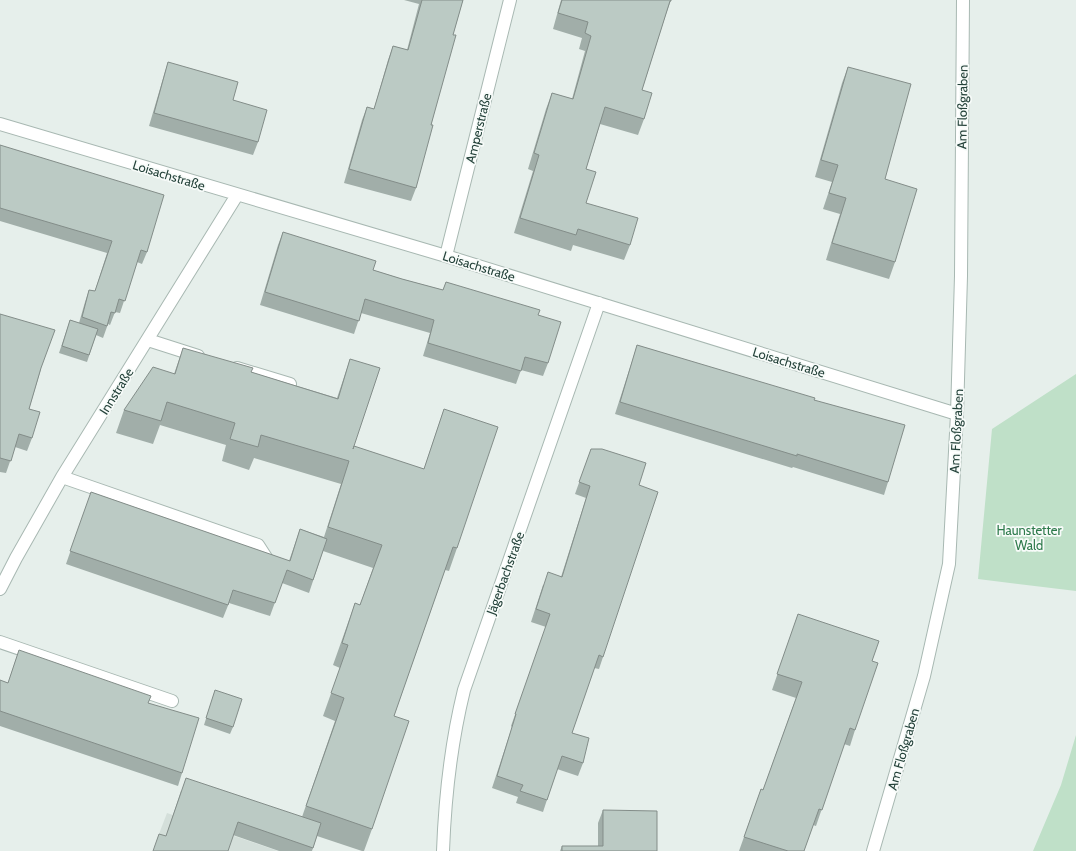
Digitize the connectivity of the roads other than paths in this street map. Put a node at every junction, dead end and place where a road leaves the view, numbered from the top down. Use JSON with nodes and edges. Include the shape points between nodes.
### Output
{"nodes":[{"id":1,"x":510,"y":0,"type":"edge"},
{"id":2,"x":963,"y":0,"type":"edge"},
{"id":3,"x":0,"y":124,"type":"edge"},
{"id":4,"x":237,"y":195,"type":"junction"},
{"id":5,"x":446,"y":256,"type":"junction"},
{"id":6,"x":599,"y":303,"type":"junction"},
{"id":7,"x":148,"y":340,"type":"junction"},
{"id":8,"x":207,"y":358,"type":"edge"},
{"id":9,"x":229,"y":365,"type":"edge"},
{"id":10,"x":303,"y":388,"type":"edge"},
{"id":11,"x":957,"y":414,"type":"junction"},
{"id":12,"x":62,"y":477,"type":"junction"},
{"id":13,"x":267,"y":559,"type":"edge"},
{"id":14,"x":0,"y":590,"type":"edge"},
{"id":15,"x":0,"y":642,"type":"edge"},
{"id":16,"x":172,"y":701,"type":"dead end"},
{"id":17,"x":443,"y":851,"type":"edge"},
{"id":18,"x":873,"y":851,"type":"edge"}],
"edges":[{"from":1,"to":5,"type":"street","name":"Amperstraße"},
{"from":2,"to":11,"type":"street","name":"Am Floßgraben"},
{"from":3,"to":4,"type":"street","name":"Loisachstraße"},
{"from":4,"to":5,"type":"street","name":"Loisachstraße"},
{"from":4,"to":7,"type":"street","name":"Innstraße"},
{"from":5,"to":6,"type":"street","name":"Loisachstraße"},
{"from":6,"to":11,"type":"street","name":"Loisachstraße"},
{"from":6,"to":17,"type":"street","name":"Jägerbachstraße","via":[[464,690],[450,764],[444,813]]},
{"from":7,"to":8,"type":"street"},
{"from":7,"to":12,"type":"street","name":"Innstraße"},
{"from":9,"to":10,"type":"street"},
{"from":11,"to":18,"type":"street","name":"Am Floßgraben","via":[[949,564],[924,676]]},
{"from":12,"to":13,"type":"street","via":[[258,545]]},
{"from":12,"to":14,"type":"street","name":"Innstraße"},
{"from":15,"to":16,"type":"street"}]}
